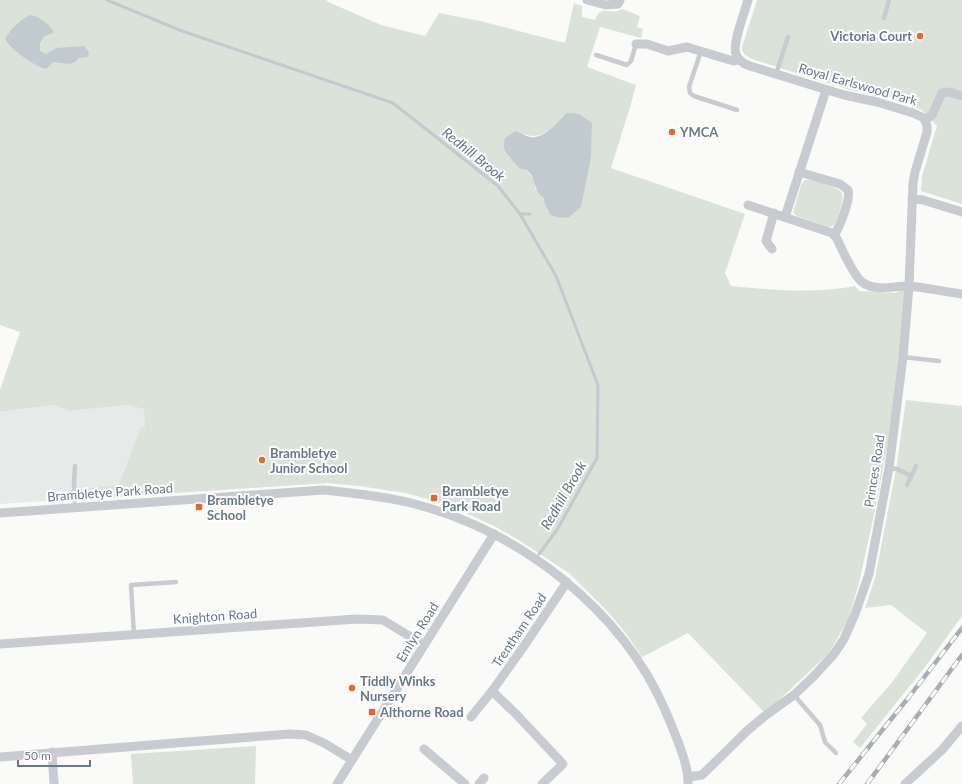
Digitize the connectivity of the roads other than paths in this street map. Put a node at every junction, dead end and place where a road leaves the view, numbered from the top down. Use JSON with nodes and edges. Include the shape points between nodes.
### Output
{"nodes":[{"id":1,"x":587,"y":0,"type":"edge"},
{"id":2,"x":620,"y":0,"type":"edge"},
{"id":3,"x":748,"y":0,"type":"edge"},
{"id":4,"x":890,"y":0,"type":"edge"},
{"id":5,"x":884,"y":18,"type":"dead end"},
{"id":6,"x":788,"y":37,"type":"dead end"},
{"id":7,"x":636,"y":44,"type":"joint"},
{"id":8,"x":701,"y":51,"type":"junction"},
{"id":9,"x":596,"y":56,"type":"dead end"},
{"id":10,"x":738,"y":59,"type":"junction"},
{"id":11,"x":776,"y":74,"type":"junction"},
{"id":12,"x":826,"y":90,"type":"junction"},
{"id":13,"x":962,"y":96,"type":"edge"},
{"id":14,"x":737,"y":110,"type":"dead end"},
{"id":15,"x":925,"y":120,"type":"junction"},
{"id":16,"x":799,"y":172,"type":"junction"},
{"id":17,"x":912,"y":199,"type":"junction"},
{"id":18,"x":748,"y":205,"type":"dead end"},
{"id":19,"x":962,"y":212,"type":"edge"},
{"id":20,"x":774,"y":213,"type":"junction"},
{"id":21,"x":785,"y":217,"type":"junction"},
{"id":22,"x":834,"y":235,"type":"junction"},
{"id":23,"x":772,"y":249,"type":"dead end"},
{"id":24,"x":909,"y":286,"type":"junction"},
{"id":25,"x":962,"y":294,"type":"edge"},
{"id":26,"x":903,"y":357,"type":"junction"},
{"id":27,"x":939,"y":361,"type":"dead end"},
{"id":28,"x":75,"y":466,"type":"dead end"},
{"id":29,"x":916,"y":466,"type":"dead end"},
{"id":30,"x":889,"y":468,"type":"junction"},
{"id":31,"x":911,"y":476,"type":"junction"},
{"id":32,"x":907,"y":485,"type":"dead end"},
{"id":33,"x":75,"y":507,"type":"junction"},
{"id":34,"x":0,"y":512,"type":"edge"},
{"id":35,"x":494,"y":534,"type":"junction"},
{"id":36,"x":176,"y":582,"type":"dead end"},
{"id":37,"x":567,"y":582,"type":"junction"},
{"id":38,"x":134,"y":635,"type":"junction"},
{"id":39,"x":0,"y":644,"type":"edge"},
{"id":40,"x":424,"y":645,"type":"junction"},
{"id":41,"x":492,"y":691,"type":"junction"},
{"id":42,"x":794,"y":695,"type":"junction"},
{"id":43,"x":471,"y":717,"type":"dead end"},
{"id":44,"x":962,"y":726,"type":"edge"},
{"id":45,"x":424,"y":750,"type":"dead end"},
{"id":46,"x":52,"y":752,"type":"junction"},
{"id":47,"x":836,"y":753,"type":"dead end"},
{"id":48,"x":0,"y":757,"type":"edge"},
{"id":49,"x":352,"y":760,"type":"junction"},
{"id":50,"x":688,"y":780,"type":"edge"},
{"id":51,"x":54,"y":784,"type":"edge"},
{"id":52,"x":337,"y":784,"type":"edge"},
{"id":53,"x":465,"y":784,"type":"edge"},
{"id":54,"x":542,"y":784,"type":"edge"},
{"id":55,"x":905,"y":784,"type":"edge"}],
"edges":[{"from":1,"to":2,"type":"street","via":[[606,5],[618,4]]},
{"from":3,"to":10,"type":"street","via":[[736,42],[735,52]]},
{"from":4,"to":5,"type":"lane"},
{"from":6,"to":11,"type":"lane"},
{"from":7,"to":8,"type":"street","name":"Royal Earlswood Park","via":[[668,51],[685,47]]},
{"from":7,"to":9,"type":"lane","via":[[628,65]]},
{"from":8,"to":10,"type":"street","name":"Royal Earlswood Park","via":[[734,61]]},
{"from":8,"to":14,"type":"lane","via":[[689,87],[690,93]]},
{"from":10,"to":11,"type":"street","name":"Royal Earlswood Park","via":[[747,65]]},
{"from":11,"to":12,"type":"street","name":"Royal Earlswood Park"},
{"from":12,"to":15,"type":"street","name":"Royal Earlswood Park","via":[[906,110],[920,115]]},
{"from":12,"to":16,"type":"street"},
{"from":13,"to":15,"type":"street","via":[[950,92],[942,93],[932,115]]},
{"from":15,"to":17,"type":"street","name":"Royal Earlswood Park","via":[[927,132],[915,172]]},
{"from":16,"to":21,"type":"street"},
{"from":16,"to":22,"type":"street","via":[[840,184],[848,190],[845,209]]},
{"from":17,"to":19,"type":"street"},
{"from":17,"to":24,"type":"street","name":"Royal Earlswood Park"},
{"from":18,"to":20,"type":"street"},
{"from":20,"to":21,"type":"street"},
{"from":20,"to":23,"type":"street","via":[[766,241]]},
{"from":21,"to":22,"type":"street","via":[[829,231]]},
{"from":22,"to":24,"type":"street","via":[[862,282],[879,288]]},
{"from":24,"to":25,"type":"street"},
{"from":24,"to":26,"type":"street","name":"Princes Road"},
{"from":26,"to":27,"type":"lane"},
{"from":26,"to":30,"type":"street","name":"Princes Road"},
{"from":28,"to":33,"type":"lane"},
{"from":29,"to":31,"type":"lane"},
{"from":30,"to":31,"type":"lane"},
{"from":30,"to":42,"type":"street","name":"Princes Road","via":[[869,574],[855,614],[834,654]]},
{"from":31,"to":32,"type":"lane"},
{"from":33,"to":34,"type":"street","name":"Brambletye Park Road"},
{"from":33,"to":35,"type":"street","name":"Brambletye Park Road","via":[[324,490],[410,503],[457,518]]},
{"from":35,"to":37,"type":"street","name":"Brambletye Park Road","via":[[543,563]]},
{"from":35,"to":40,"type":"street","name":"Emlyn Road"},
{"from":36,"to":38,"type":"lane","via":[[131,585]]},
{"from":37,"to":41,"type":"street","name":"Trentham Road"},
{"from":37,"to":50,"type":"street","name":"Brambletye Park Road","via":[[618,634],[644,669],[659,696],[679,744]]},
{"from":38,"to":39,"type":"street","name":"Knighton Road"},
{"from":38,"to":40,"type":"street","name":"Knighton Road","via":[[357,619],[383,620]]},
{"from":40,"to":49,"type":"street","name":"Emlyn Road"},
{"from":41,"to":43,"type":"street","name":"Trentham Road"},
{"from":41,"to":54,"type":"street","via":[[563,764]]},
{"from":42,"to":47,"type":"lane","via":[[820,725],[825,742]]},
{"from":42,"to":50,"type":"street","name":"Princes Road","via":[[766,715],[702,775]]},
{"from":44,"to":55,"type":"street","via":[[942,750]]},
{"from":45,"to":53,"type":"street"},
{"from":46,"to":48,"type":"street"},
{"from":46,"to":49,"type":"street","via":[[289,734],[306,735]]},
{"from":46,"to":51,"type":"street"},
{"from":49,"to":52,"type":"street","name":"Emlyn Road"}]}
